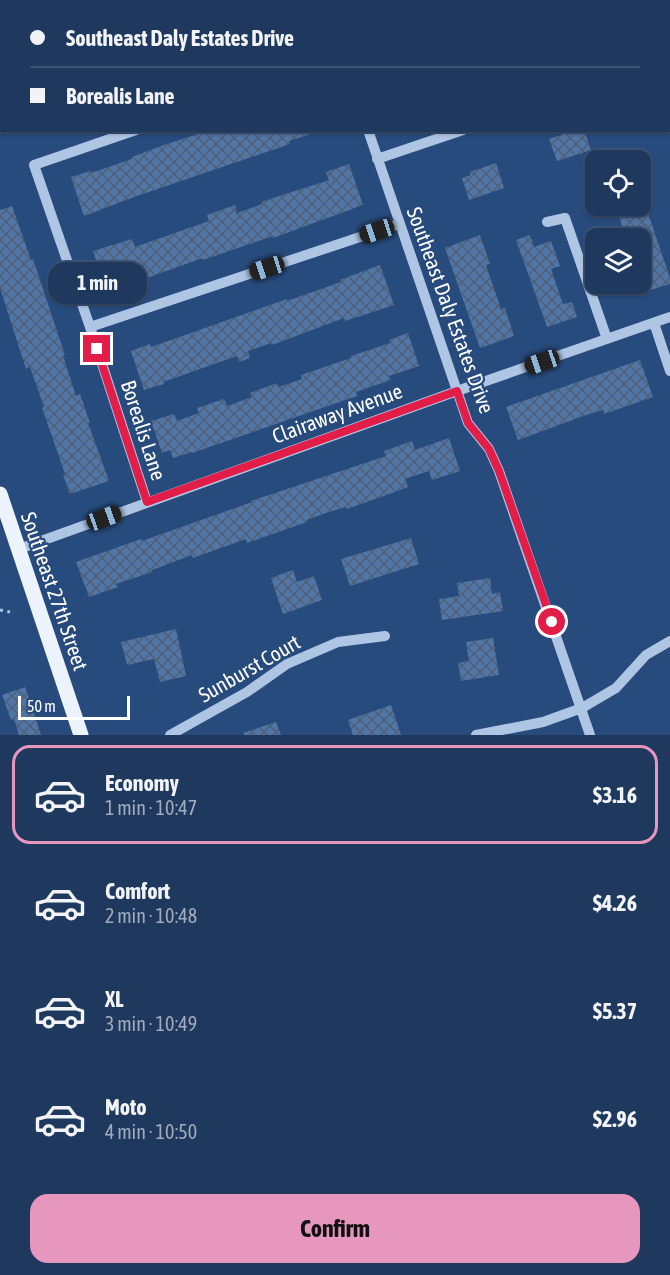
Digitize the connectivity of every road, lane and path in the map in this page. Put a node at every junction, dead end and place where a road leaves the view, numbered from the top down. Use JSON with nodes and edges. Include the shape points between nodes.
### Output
{"nodes":[{"id":1,"x":130,"y":132,"type":"edge"},
{"id":2,"x":369,"y":132,"type":"edge"},
{"id":3,"x":457,"y":132,"type":"edge"},
{"id":4,"x":377,"y":159,"type":"junction"},
{"id":5,"x":547,"y":222,"type":"dead end"},
{"id":6,"x":399,"y":224,"type":"junction"},
{"id":7,"x":670,"y":317,"type":"edge"},
{"id":8,"x":654,"y":323,"type":"junction"},
{"id":9,"x":90,"y":327,"type":"junction"},
{"id":10,"x":607,"y":339,"type":"junction"},
{"id":11,"x":670,"y":371,"type":"edge"},
{"id":12,"x":457,"y":391,"type":"junction"},
{"id":13,"x":0,"y":494,"type":"edge"},
{"id":14,"x":147,"y":502,"type":"junction"},
{"id":15,"x":19,"y":549,"type":"junction"},
{"id":16,"x":0,"y":610,"type":"edge"},
{"id":17,"x":10,"y":612,"type":"dead end"},
{"id":18,"x":385,"y":636,"type":"dead end"},
{"id":19,"x":670,"y":641,"type":"edge"},
{"id":20,"x":582,"y":708,"type":"junction"},
{"id":21,"x":81,"y":735,"type":"edge"},
{"id":22,"x":170,"y":735,"type":"edge"},
{"id":23,"x":476,"y":735,"type":"edge"},
{"id":24,"x":590,"y":735,"type":"edge"}],
"edges":[{"from":1,"to":9,"type":"street","name":"Borealis Lane","via":[[34,165]]},
{"from":2,"to":4,"type":"street","name":"Southeast Daly Estates Drive"},
{"from":3,"to":4,"type":"street"},
{"from":4,"to":6,"type":"street","name":"Southeast Daly Estates Drive"},
{"from":5,"to":10,"type":"street","via":[[565,218]]},
{"from":6,"to":9,"type":"street"},
{"from":6,"to":12,"type":"street","name":"Southeast Daly Estates Drive"},
{"from":7,"to":8,"type":"street","name":"Clairaway Avenue"},
{"from":8,"to":10,"type":"street","name":"Clairaway Avenue"},
{"from":8,"to":11,"type":"street"},
{"from":9,"to":14,"type":"street","name":"Borealis Lane"},
{"from":10,"to":12,"type":"street","name":"Clairaway Avenue"},
{"from":12,"to":14,"type":"street","name":"Clairaway Avenue"},
{"from":12,"to":20,"type":"street","name":"Southeast Daly Estates Drive","via":[[468,423],[489,449],[499,471]]},
{"from":13,"to":15,"type":"main road","name":"Southeast 27th Street"},
{"from":14,"to":15,"type":"street","name":"Clairaway Avenue"},
{"from":15,"to":21,"type":"main road","name":"Southeast 27th Street"},
{"from":16,"to":17,"type":"path"},
{"from":18,"to":22,"type":"street","name":"Sunburst Court","via":[[338,642],[287,664],[247,692]]},
{"from":19,"to":20,"type":"street","via":[[646,655],[616,688]]},
{"from":20,"to":23,"type":"street","via":[[543,722]]},
{"from":20,"to":24,"type":"street","name":"Southeast Daly Estates Drive"}]}
